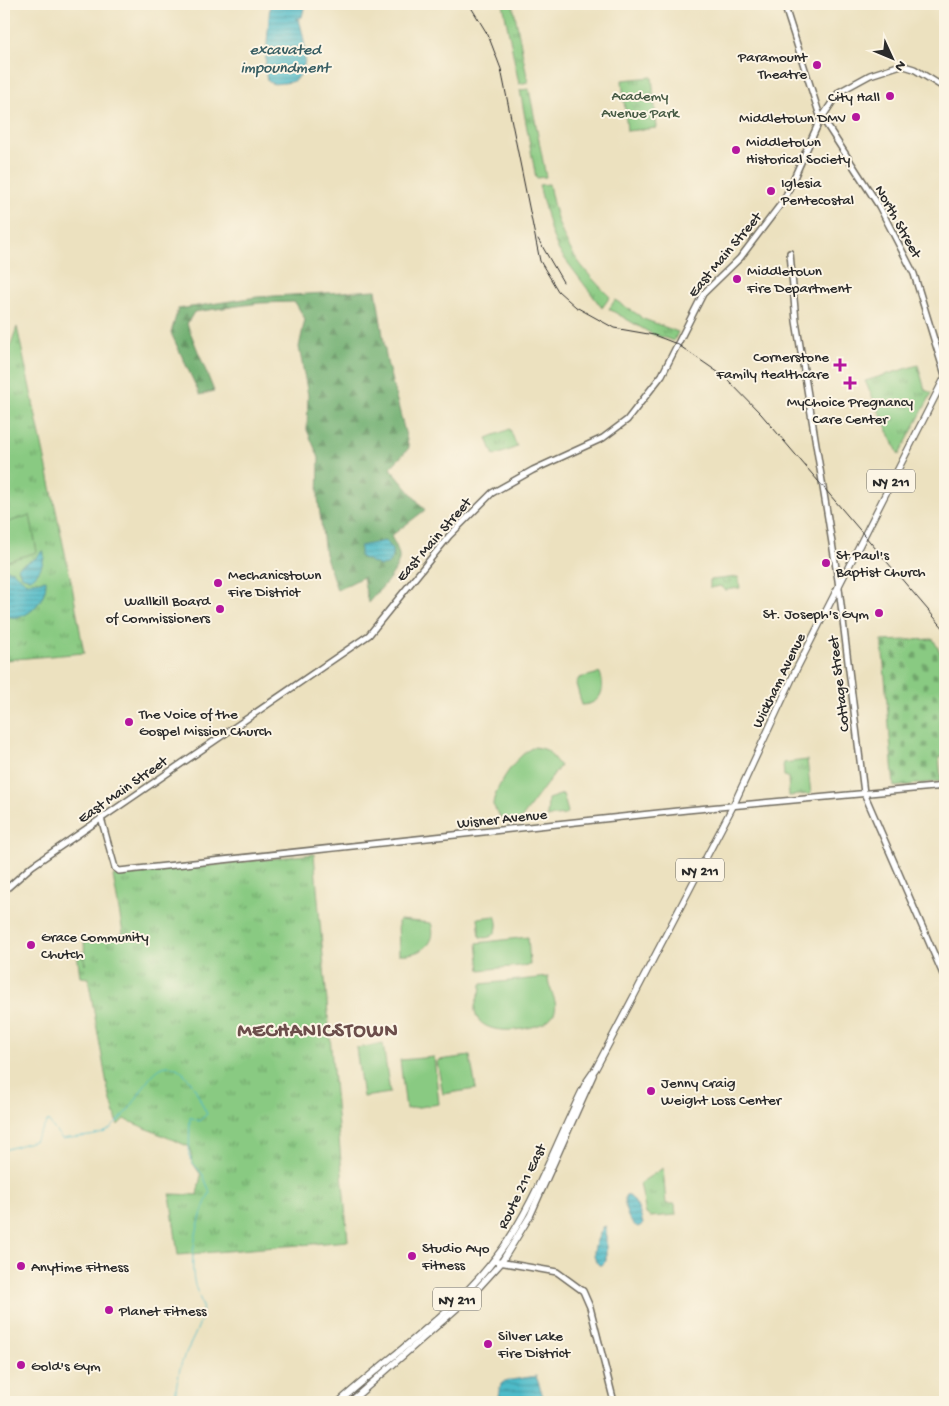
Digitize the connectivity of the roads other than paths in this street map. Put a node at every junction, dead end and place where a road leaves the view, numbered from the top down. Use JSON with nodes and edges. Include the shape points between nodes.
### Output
{"nodes":[{"id":1,"x":784,"y":4,"type":"edge"},
{"id":2,"x":945,"y":88,"type":"edge"},
{"id":3,"x":822,"y":117,"type":"junction"},
{"id":4,"x":790,"y":253,"type":"dead end"},
{"id":5,"x":945,"y":376,"type":"edge"},
{"id":6,"x":839,"y":586,"type":"junction"},
{"id":7,"x":945,"y":786,"type":"edge"},
{"id":8,"x":864,"y":793,"type":"junction"},
{"id":9,"x":733,"y":806,"type":"junction"},
{"id":10,"x":101,"y":818,"type":"junction"},
{"id":11,"x":4,"y":891,"type":"edge"},
{"id":12,"x":677,"y":915,"type":"joint"},
{"id":13,"x":945,"y":979,"type":"edge"},
{"id":14,"x":596,"y":1068,"type":"junction"},
{"id":15,"x":493,"y":1261,"type":"junction"},
{"id":16,"x":501,"y":1263,"type":"junction"},
{"id":17,"x":339,"y":1402,"type":"edge"},
{"id":18,"x":350,"y":1402,"type":"edge"},
{"id":19,"x":614,"y":1402,"type":"edge"}],
"edges":[{"from":1,"to":3,"type":"street","name":"North Street"},
{"from":2,"to":3,"type":"street","name":"East Main Street","via":[[914,69],[896,66],[842,90]]},
{"from":3,"to":5,"type":"street","name":"North Street","via":[[879,206],[910,266]]},
{"from":3,"to":10,"type":"street","name":"East Main Street","via":[[784,200],[740,258],[703,294],[662,376],[627,420],[603,438],[492,493],[449,536],[368,635]]},
{"from":4,"to":6,"type":"street","name":"Cottage Street","via":[[796,321]]},
{"from":5,"to":6,"type":"main road","name":"Wickham Avenue","number":"NY 211"},
{"from":6,"to":8,"type":"street","name":"Cottage Street"},
{"from":6,"to":9,"type":"main road","name":"Wickham Avenue","number":"NY 211","via":[[758,748]]},
{"from":7,"to":8,"type":"street","name":"Wisner Avenue"},
{"from":8,"to":9,"type":"street","name":"Wisner Avenue"},
{"from":8,"to":13,"type":"street","name":"Cottage Street"},
{"from":9,"to":10,"type":"street","name":"Wisner Avenue","via":[[119,871],[115,868]]},
{"from":9,"to":12,"type":"main road","name":"Wickham Avenue","number":"NY 211"},
{"from":10,"to":11,"type":"street","name":"East Main Street","via":[[28,869]]},
{"from":12,"to":14,"type":"main road","name":"Route 211 East","number":"NY 211"},
{"from":14,"to":15,"type":"main road","name":"Route 211 East","number":"NY 211","via":[[574,1106],[522,1216]]},
{"from":14,"to":16,"type":"main road","name":"Route 211 East","number":"NY 211","via":[[530,1216]]},
{"from":15,"to":16,"type":"street"},
{"from":15,"to":17,"type":"main road","name":"Route 211 East","number":"NY 211","via":[[460,1296]]},
{"from":16,"to":18,"type":"main road","name":"Route 211 East","number":"NY 211","via":[[471,1296]]},
{"from":16,"to":19,"type":"street","via":[[557,1272],[583,1291]]}]}
